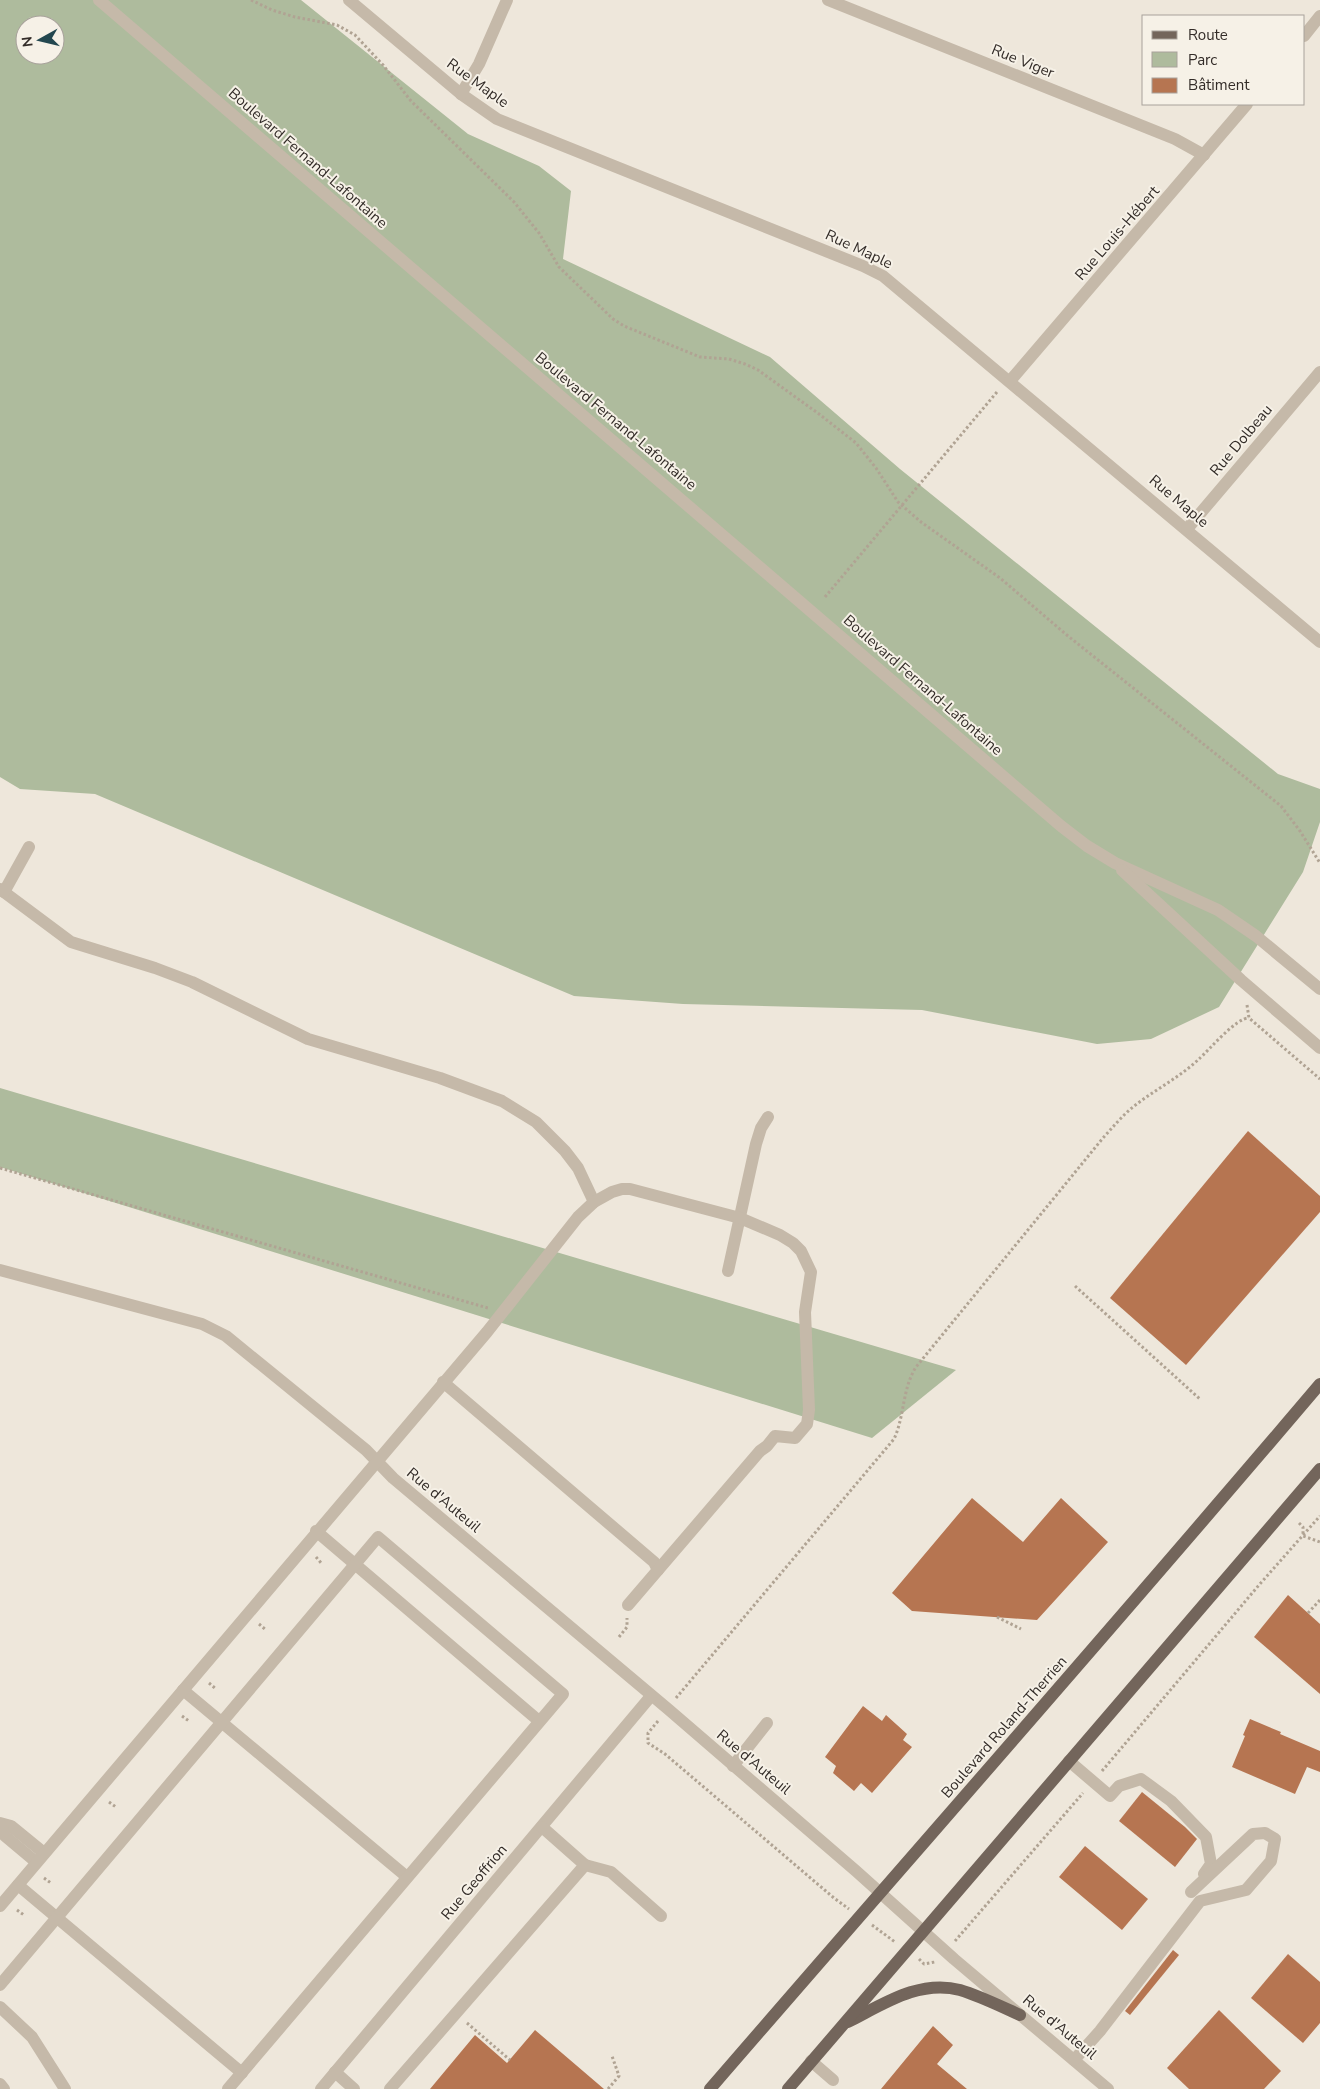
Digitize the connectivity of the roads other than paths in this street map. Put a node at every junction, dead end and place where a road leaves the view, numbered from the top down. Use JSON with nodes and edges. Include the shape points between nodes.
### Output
{"nodes":[{"id":1,"x":99,"y":0,"type":"edge"},
{"id":2,"x":349,"y":0,"type":"edge"},
{"id":3,"x":507,"y":0,"type":"edge"},
{"id":4,"x":828,"y":0,"type":"edge"},
{"id":5,"x":1320,"y":16,"type":"edge"},
{"id":6,"x":1305,"y":35,"type":"edge"},
{"id":7,"x":461,"y":94,"type":"junction"},
{"id":8,"x":1246,"y":105,"type":"edge"},
{"id":9,"x":1204,"y":155,"type":"junction"},
{"id":10,"x":1320,"y":372,"type":"edge"},
{"id":11,"x":1005,"y":385,"type":"junction"},
{"id":12,"x":1187,"y":530,"type":"junction"},
{"id":13,"x":1320,"y":642,"type":"edge"},
{"id":14,"x":29,"y":847,"type":"dead end"},
{"id":15,"x":1115,"y":863,"type":"junction"},
{"id":16,"x":2,"y":890,"type":"edge"},
{"id":17,"x":1320,"y":989,"type":"edge"},
{"id":18,"x":1320,"y":1048,"type":"edge"},
{"id":19,"x":768,"y":1117,"type":"dead end"},
{"id":20,"x":594,"y":1202,"type":"junction"},
{"id":21,"x":740,"y":1218,"type":"junction"},
{"id":22,"x":0,"y":1270,"type":"edge"},
{"id":23,"x":728,"y":1272,"type":"dead end"},
{"id":24,"x":443,"y":1382,"type":"junction"},
{"id":25,"x":1320,"y":1384,"type":"edge"},
{"id":26,"x":377,"y":1461,"type":"junction"},
{"id":27,"x":1320,"y":1469,"type":"edge"},
{"id":28,"x":316,"y":1532,"type":"junction"},
{"id":29,"x":355,"y":1564,"type":"junction"},
{"id":30,"x":658,"y":1570,"type":"junction"},
{"id":31,"x":628,"y":1605,"type":"dead end"},
{"id":32,"x":183,"y":1690,"type":"junction"},
{"id":33,"x":652,"y":1696,"type":"junction"},
{"id":34,"x":539,"y":1721,"type":"junction"},
{"id":35,"x":222,"y":1723,"type":"junction"},
{"id":36,"x":767,"y":1723,"type":"dead end"},
{"id":37,"x":1069,"y":1761,"type":"junction"},
{"id":38,"x":734,"y":1766,"type":"junction"},
{"id":39,"x":0,"y":1823,"type":"edge"},
{"id":40,"x":542,"y":1827,"type":"junction"},
{"id":41,"x":40,"y":1858,"type":"junction"},
{"id":42,"x":585,"y":1865,"type":"junction"},
{"id":43,"x":407,"y":1878,"type":"junction"},
{"id":44,"x":18,"y":1885,"type":"junction"},
{"id":45,"x":879,"y":1893,"type":"junction"},
{"id":46,"x":0,"y":1906,"type":"edge"},
{"id":47,"x":661,"y":1916,"type":"dead end"},
{"id":48,"x":57,"y":1918,"type":"junction"},
{"id":49,"x":923,"y":1931,"type":"junction"},
{"id":50,"x":0,"y":1985,"type":"edge"},
{"id":51,"x":0,"y":2008,"type":"edge"},
{"id":52,"x":1020,"y":2014,"type":"junction"},
{"id":53,"x":841,"y":2026,"type":"junction"},
{"id":54,"x":1074,"y":2060,"type":"junction"},
{"id":55,"x":811,"y":2061,"type":"junction"},
{"id":56,"x":334,"y":2072,"type":"junction"},
{"id":57,"x":242,"y":2073,"type":"junction"},
{"id":58,"x":833,"y":2080,"type":"dead end"},
{"id":59,"x":0,"y":2084,"type":"edge"},
{"id":60,"x":4,"y":2089,"type":"edge"},
{"id":61,"x":66,"y":2089,"type":"edge"},
{"id":62,"x":228,"y":2089,"type":"edge"},
{"id":63,"x":320,"y":2089,"type":"edge"},
{"id":64,"x":354,"y":2089,"type":"edge"},
{"id":65,"x":390,"y":2089,"type":"edge"},
{"id":66,"x":710,"y":2089,"type":"edge"},
{"id":67,"x":788,"y":2089,"type":"edge"},
{"id":68,"x":1108,"y":2089,"type":"edge"}],
"edges":[{"from":1,"to":15,"type":"street","name":"Boulevard Fernand-Lafontaine","via":[[1061,826]]},
{"from":2,"to":7,"type":"street","name":"Rue Maple"},
{"from":3,"to":7,"type":"street","via":[[479,64]]},
{"from":4,"to":9,"type":"street","name":"Rue Viger","via":[[1176,139]]},
{"from":5,"to":6,"type":"street"},
{"from":7,"to":11,"type":"street","name":"Rue Maple","via":[[485,112],[509,124],[874,270]]},
{"from":8,"to":9,"type":"street","name":"Rue Louis-Hébert"},
{"from":9,"to":11,"type":"street","name":"Rue Louis-Hébert"},
{"from":10,"to":12,"type":"street","name":"Rue Dolbeau"},
{"from":11,"to":12,"type":"street","name":"Rue Maple"},
{"from":12,"to":13,"type":"street","name":"Rue Maple"},
{"from":14,"to":16,"type":"street"},
{"from":15,"to":17,"type":"street","name":"Boulevard Fernand-Lafontaine","via":[[1218,910],[1256,936]]},
{"from":15,"to":18,"type":"street","name":"Boulevard Fernand-Lafontaine"},
{"from":16,"to":20,"type":"street","via":[[71,942],[192,982],[308,1039],[440,1078],[502,1101],[536,1122],[565,1151],[578,1168]]},
{"from":19,"to":21,"type":"street","via":[[756,1144]]},
{"from":20,"to":21,"type":"street","via":[[612,1192],[630,1189]]},
{"from":20,"to":24,"type":"street","via":[[578,1217]]},
{"from":21,"to":23,"type":"street"},
{"from":21,"to":30,"type":"street","via":[[793,1243],[801,1251],[811,1272],[805,1312],[809,1388],[807,1424],[795,1438],[775,1436]]},
{"from":22,"to":26,"type":"street","name":"Rue d'Auteuil","via":[[202,1324],[226,1336]]},
{"from":24,"to":26,"type":"street"},
{"from":24,"to":30,"type":"street","via":[[654,1562]]},
{"from":25,"to":45,"type":"main road","name":"Boulevard Roland-Therrien"},
{"from":26,"to":28,"type":"street"},
{"from":26,"to":33,"type":"street","name":"Rue d'Auteuil","via":[[400,1484]]},
{"from":27,"to":37,"type":"main road"},
{"from":28,"to":29,"type":"street"},
{"from":28,"to":32,"type":"street"},
{"from":29,"to":34,"type":"street"},
{"from":29,"to":34,"type":"street","via":[[378,1537],[563,1694]]},
{"from":29,"to":35,"type":"street"},
{"from":30,"to":31,"type":"street"},
{"from":32,"to":35,"type":"street"},
{"from":32,"to":41,"type":"street"},
{"from":33,"to":38,"type":"street","name":"Rue d'Auteuil"},
{"from":33,"to":40,"type":"street","name":"Rue Geoffrion"},
{"from":34,"to":43,"type":"street"},
{"from":35,"to":43,"type":"street"},
{"from":35,"to":48,"type":"street"},
{"from":36,"to":38,"type":"street"},
{"from":37,"to":49,"type":"main road"},
{"from":37,"to":54,"type":"street","via":[[1110,1796],[1119,1786],[1141,1779],[1170,1801],[1206,1837],[1211,1864],[1191,1892],[1253,1834],[1265,1833],[1275,1838],[1270,1861],[1246,1890],[1200,1901]]},
{"from":38,"to":45,"type":"street","name":"Rue d'Auteuil"},
{"from":39,"to":41,"type":"street","via":[[5,1836]]},
{"from":40,"to":42,"type":"street"},
{"from":40,"to":56,"type":"street","name":"Rue Geoffrion"},
{"from":41,"to":44,"type":"street"},
{"from":42,"to":47,"type":"street","via":[[611,1872]]},
{"from":42,"to":65,"type":"street"},
{"from":43,"to":57,"type":"street"},
{"from":44,"to":46,"type":"street"},
{"from":44,"to":48,"type":"street"},
{"from":45,"to":49,"type":"street","name":"Rue d'Auteuil"},
{"from":45,"to":66,"type":"main road","name":"Boulevard Roland-Therrien"},
{"from":48,"to":50,"type":"street"},
{"from":48,"to":57,"type":"street"},
{"from":49,"to":52,"type":"street","name":"Rue d'Auteuil"},
{"from":49,"to":53,"type":"main road"},
{"from":51,"to":61,"type":"street","via":[[32,2037]]},
{"from":52,"to":53,"type":"main road","via":[[958,1989],[939,1987],[909,1992]]},
{"from":52,"to":54,"type":"street","name":"Rue d'Auteuil"},
{"from":53,"to":55,"type":"main road"},
{"from":54,"to":68,"type":"street","name":"Rue d'Auteuil"},
{"from":55,"to":58,"type":"street"},
{"from":55,"to":67,"type":"main road"},
{"from":56,"to":63,"type":"street","name":"Rue Geoffrion"},
{"from":56,"to":64,"type":"street"},
{"from":57,"to":62,"type":"street"},
{"from":59,"to":60,"type":"street"}]}
